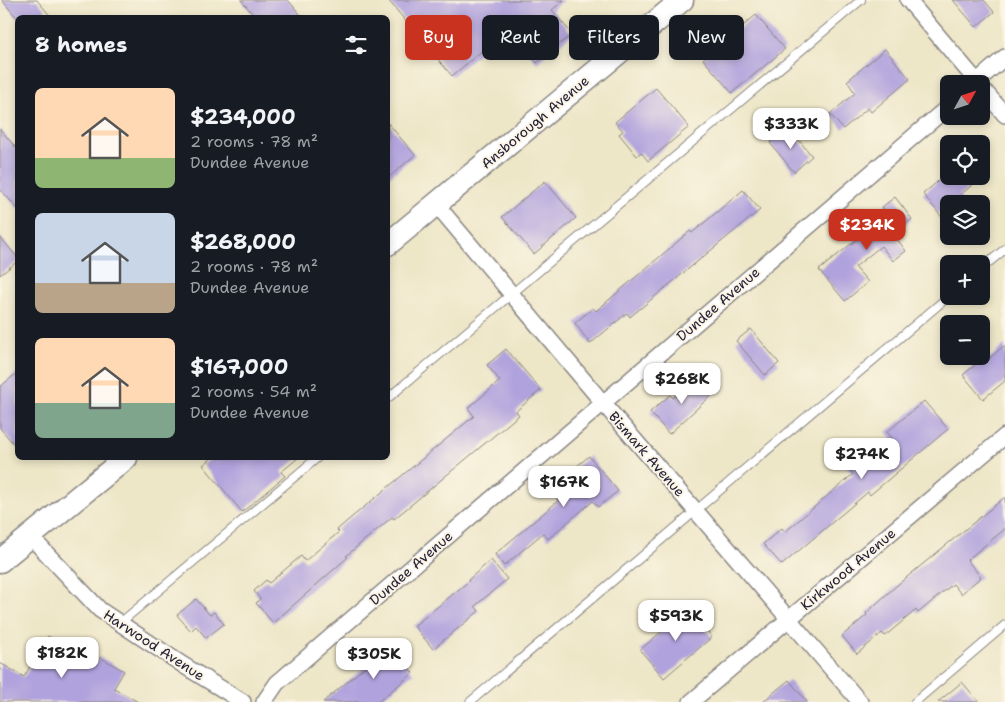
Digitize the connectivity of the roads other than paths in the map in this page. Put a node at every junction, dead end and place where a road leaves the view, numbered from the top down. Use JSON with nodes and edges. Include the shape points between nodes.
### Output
{"nodes":[{"id":1,"x":682,"y":0,"type":"edge"},
{"id":2,"x":861,"y":0,"type":"edge"},
{"id":3,"x":908,"y":0,"type":"edge"},
{"id":4,"x":1005,"y":57,"type":"edge"},
{"id":5,"x":970,"y":75,"type":"edge"},
{"id":6,"x":987,"y":75,"type":"edge"},
{"id":7,"x":990,"y":98,"type":"edge"},
{"id":8,"x":940,"y":114,"type":"edge"},
{"id":9,"x":1005,"y":115,"type":"edge"},
{"id":10,"x":436,"y":204,"type":"junction"},
{"id":11,"x":390,"y":242,"type":"edge"},
{"id":12,"x":1005,"y":249,"type":"edge"},
{"id":13,"x":990,"y":262,"type":"edge"},
{"id":14,"x":512,"y":294,"type":"junction"},
{"id":15,"x":940,"y":304,"type":"edge"},
{"id":16,"x":390,"y":396,"type":"edge"},
{"id":17,"x":603,"y":403,"type":"junction"},
{"id":18,"x":1005,"y":436,"type":"edge"},
{"id":19,"x":124,"y":460,"type":"edge"},
{"id":20,"x":315,"y":460,"type":"edge"},
{"id":21,"x":696,"y":511,"type":"junction"},
{"id":22,"x":30,"y":536,"type":"junction"},
{"id":23,"x":0,"y":561,"type":"edge"},
{"id":24,"x":789,"y":619,"type":"junction"},
{"id":25,"x":120,"y":623,"type":"junction"},
{"id":26,"x":1005,"y":625,"type":"edge"},
{"id":27,"x":243,"y":702,"type":"edge"},
{"id":28,"x":264,"y":702,"type":"edge"},
{"id":29,"x":470,"y":702,"type":"edge"},
{"id":30,"x":691,"y":702,"type":"edge"},
{"id":31,"x":860,"y":702,"type":"edge"},
{"id":32,"x":915,"y":702,"type":"edge"}],
"edges":[{"from":1,"to":10,"type":"main road","name":"Ansborough Avenue"},
{"from":2,"to":14,"type":"lane"},
{"from":3,"to":5,"type":"street"},
{"from":4,"to":6,"type":"street"},
{"from":7,"to":9,"type":"street"},
{"from":8,"to":17,"type":"street","name":"Dundee Avenue"},
{"from":10,"to":11,"type":"main road","name":"Ansborough Avenue"},
{"from":10,"to":14,"type":"street","name":"Bismark Avenue"},
{"from":12,"to":13,"type":"lane"},
{"from":14,"to":16,"type":"lane"},
{"from":14,"to":17,"type":"street","name":"Bismark Avenue"},
{"from":15,"to":21,"type":"lane"},
{"from":17,"to":21,"type":"street","name":"Bismark Avenue"},
{"from":17,"to":28,"type":"street","name":"Dundee Avenue","via":[[277,683]]},
{"from":18,"to":24,"type":"street","name":"Kirkwood Avenue"},
{"from":19,"to":22,"type":"main road"},
{"from":20,"to":25,"type":"lane"},
{"from":21,"to":24,"type":"street","name":"Bismark Avenue"},
{"from":21,"to":29,"type":"lane"},
{"from":22,"to":23,"type":"main road"},
{"from":22,"to":25,"type":"street","name":"Harwood Avenue","via":[[100,610]]},
{"from":24,"to":30,"type":"street","name":"Kirkwood Avenue"},
{"from":24,"to":31,"type":"street","name":"Bismark Avenue"},
{"from":25,"to":27,"type":"street","name":"Harwood Avenue"},
{"from":26,"to":32,"type":"lane"}]}
